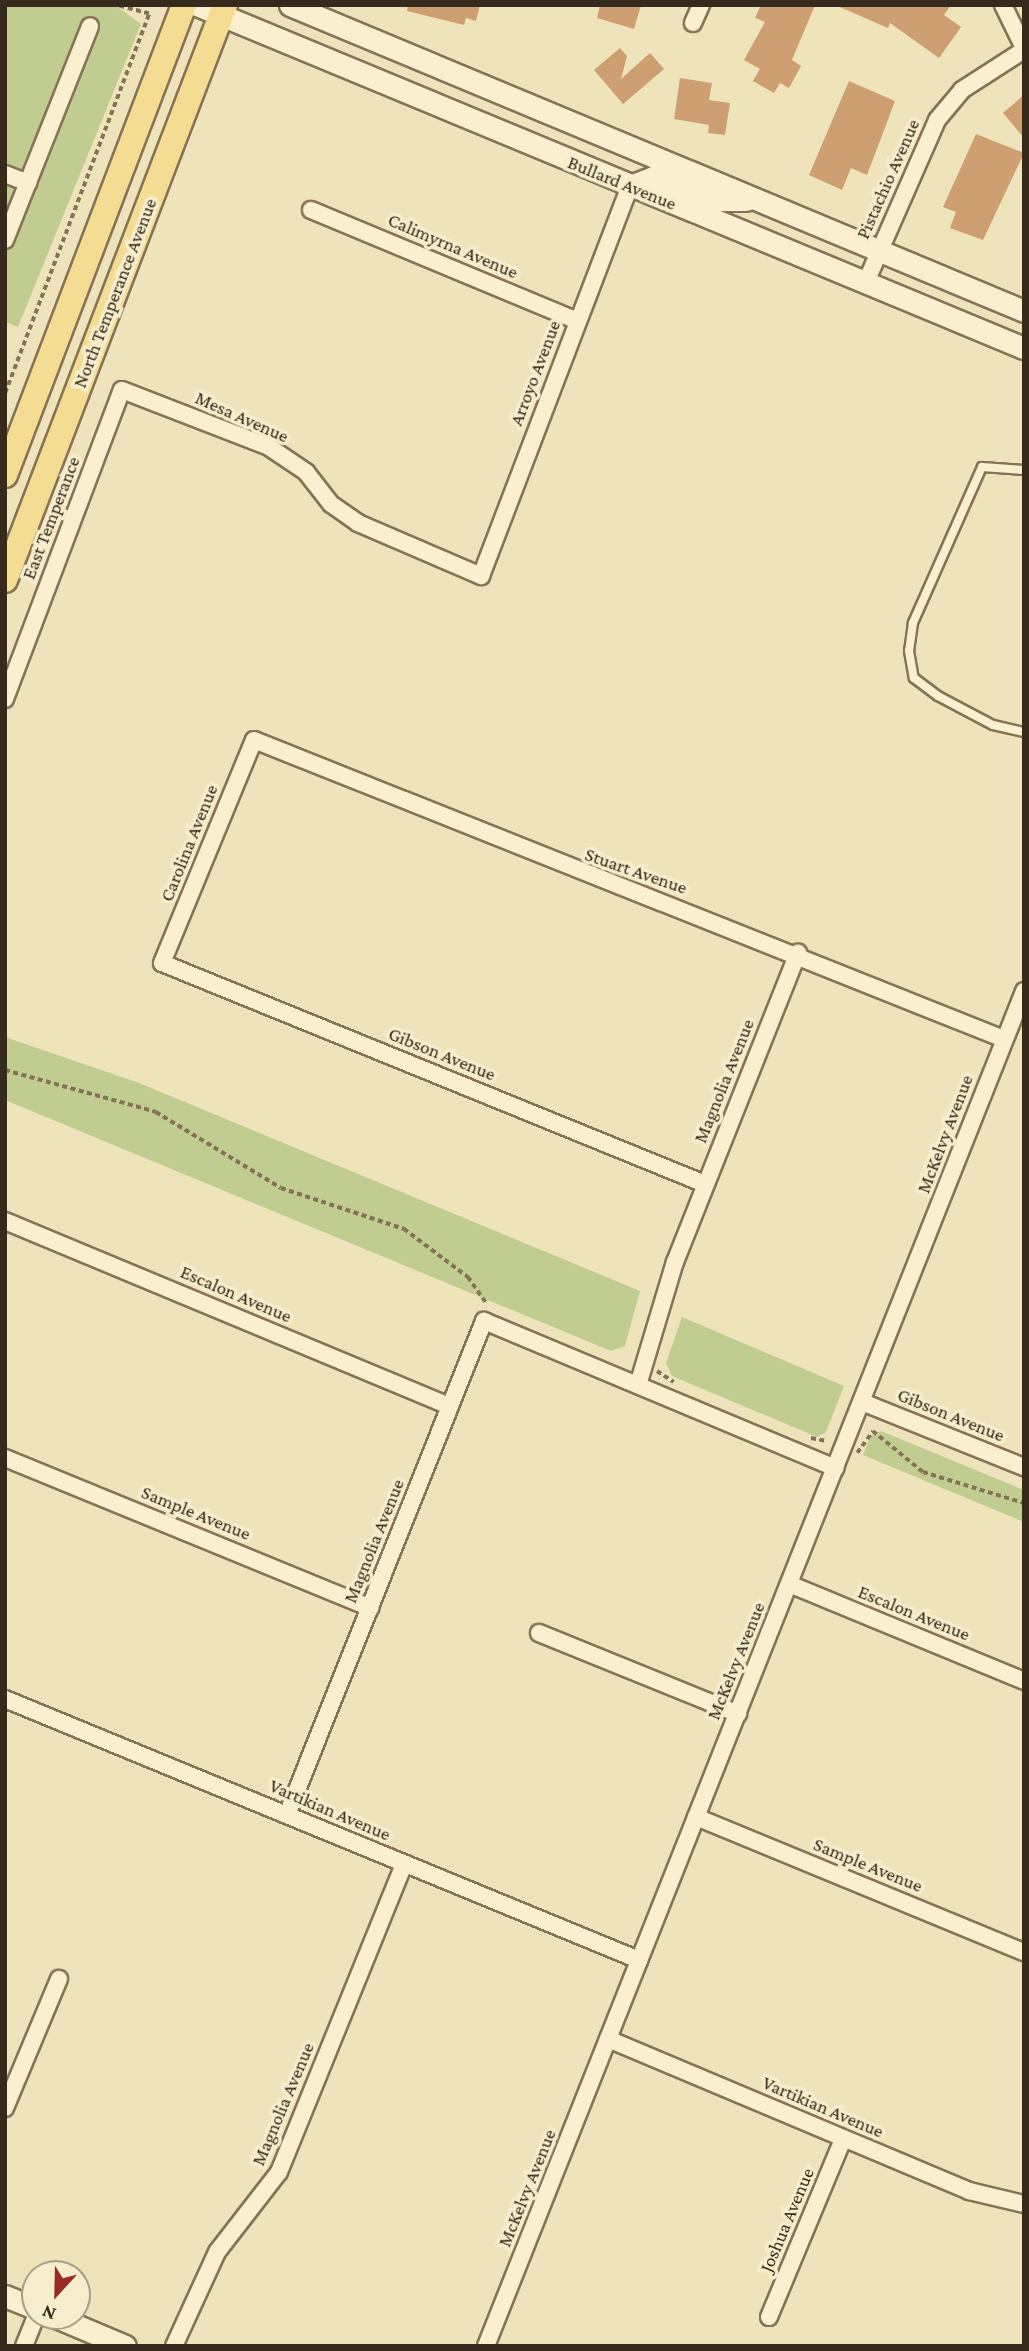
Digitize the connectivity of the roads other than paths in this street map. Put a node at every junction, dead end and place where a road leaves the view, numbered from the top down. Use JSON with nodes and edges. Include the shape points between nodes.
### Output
{"nodes":[{"id":1,"x":184,"y":5,"type":"edge"},
{"id":2,"x":197,"y":5,"type":"edge"},
{"id":3,"x":290,"y":5,"type":"edge"},
{"id":4,"x":701,"y":5,"type":"edge"},
{"id":5,"x":1003,"y":5,"type":"edge"},
{"id":6,"x":223,"y":10,"type":"edge"},
{"id":7,"x":693,"y":23,"type":"dead end"},
{"id":8,"x":89,"y":26,"type":"dead end"},
{"id":9,"x":1024,"y":49,"type":"edge"},
{"id":10,"x":5,"y":174,"type":"edge"},
{"id":11,"x":28,"y":183,"type":"junction"},
{"id":12,"x":630,"y":186,"type":"junction"},
{"id":13,"x":752,"y":199,"type":"junction"},
{"id":14,"x":311,"y":211,"type":"dead end"},
{"id":15,"x":5,"y":240,"type":"edge"},
{"id":16,"x":879,"y":251,"type":"junction"},
{"id":17,"x":866,"y":282,"type":"junction"},
{"id":18,"x":1024,"y":311,"type":"edge"},
{"id":19,"x":578,"y":321,"type":"junction"},
{"id":20,"x":1024,"y":348,"type":"edge"},
{"id":21,"x":122,"y":390,"type":"joint"},
{"id":22,"x":1024,"y":470,"type":"edge"},
{"id":23,"x":5,"y":475,"type":"edge"},
{"id":24,"x":481,"y":576,"type":"joint"},
{"id":25,"x":5,"y":580,"type":"edge"},
{"id":26,"x":5,"y":699,"type":"edge"},
{"id":27,"x":1024,"y":732,"type":"edge"},
{"id":28,"x":254,"y":740,"type":"joint"},
{"id":29,"x":798,"y":953,"type":"junction"},
{"id":30,"x":162,"y":963,"type":"joint"},
{"id":31,"x":1024,"y":991,"type":"edge"},
{"id":32,"x":1004,"y":1040,"type":"junction"},
{"id":33,"x":705,"y":1184,"type":"junction"},
{"id":34,"x":5,"y":1221,"type":"edge"},
{"id":35,"x":638,"y":1385,"type":"junction"},
{"id":36,"x":862,"y":1402,"type":"junction"},
{"id":37,"x":450,"y":1406,"type":"junction"},
{"id":38,"x":5,"y":1458,"type":"edge"},
{"id":39,"x":1024,"y":1467,"type":"edge"},
{"id":40,"x":835,"y":1468,"type":"junction"},
{"id":41,"x":789,"y":1584,"type":"junction"},
{"id":42,"x":370,"y":1608,"type":"junction"},
{"id":43,"x":539,"y":1633,"type":"dead end"},
{"id":44,"x":1024,"y":1681,"type":"edge"},
{"id":45,"x":5,"y":1699,"type":"edge"},
{"id":46,"x":738,"y":1714,"type":"junction"},
{"id":47,"x":287,"y":1815,"type":"junction"},
{"id":48,"x":696,"y":1817,"type":"junction"},
{"id":49,"x":404,"y":1864,"type":"junction"},
{"id":50,"x":1024,"y":1952,"type":"edge"},
{"id":51,"x":639,"y":1959,"type":"junction"},
{"id":52,"x":59,"y":1979,"type":"dead end"},
{"id":53,"x":608,"y":2039,"type":"junction"},
{"id":54,"x":5,"y":2108,"type":"edge"},
{"id":55,"x":844,"y":2140,"type":"junction"},
{"id":56,"x":1024,"y":2204,"type":"edge"},
{"id":57,"x":769,"y":2317,"type":"dead end"},
{"id":58,"x":87,"y":2330,"type":"edge"},
{"id":59,"x":125,"y":2346,"type":"edge"},
{"id":60,"x":174,"y":2346,"type":"edge"},
{"id":61,"x":486,"y":2346,"type":"edge"}],
"edges":[{"from":1,"to":23,"type":"main road","name":"North Temperance Avenue"},
{"from":2,"to":6,"type":"main road","name":"Bullard Avenue"},
{"from":3,"to":13,"type":"main road","name":"Bullard Avenue"},
{"from":4,"to":7,"type":"street"},
{"from":5,"to":9,"type":"street"},
{"from":6,"to":12,"type":"main road","name":"Bullard Avenue"},
{"from":6,"to":25,"type":"main road","name":"North Temperance Avenue"},
{"from":8,"to":11,"type":"street"},
{"from":9,"to":16,"type":"street","name":"Pistachio Avenue","via":[[962,90],[937,120]]},
{"from":10,"to":11,"type":"street"},
{"from":11,"to":15,"type":"street"},
{"from":12,"to":13,"type":"main road","via":[[653,177],[716,200]]},
{"from":12,"to":17,"type":"main road","name":"Bullard Avenue"},
{"from":12,"to":19,"type":"street","name":"Arroyo Avenue"},
{"from":13,"to":16,"type":"main road","name":"Bullard Avenue"},
{"from":14,"to":19,"type":"street","name":"Calimyrna Avenue"},
{"from":16,"to":17,"type":"street","name":"Pistachio Avenue"},
{"from":16,"to":18,"type":"main road","name":"Bullard Avenue"},
{"from":17,"to":20,"type":"main road","name":"Bullard Avenue"},
{"from":19,"to":24,"type":"street","name":"Arroyo Avenue"},
{"from":21,"to":24,"type":"street","name":"Mesa Avenue","via":[[269,447],[306,472],[331,504],[358,523]]},
{"from":21,"to":26,"type":"street","name":"East Temperance"},
{"from":22,"to":27,"type":"lane","via":[[982,467],[913,623],[909,651],[914,678],[937,696],[993,725]]},
{"from":28,"to":29,"type":"street","name":"Stuart Avenue","via":[[584,876]]},
{"from":28,"to":30,"type":"street","name":"Carolina Avenue"},
{"from":29,"to":32,"type":"street","name":"Stuart Avenue"},
{"from":29,"to":33,"type":"street","name":"Magnolia Avenue"},
{"from":30,"to":33,"type":"street","name":"Gibson Avenue"},
{"from":31,"to":32,"type":"street","name":"McKelvy Avenue"},
{"from":32,"to":36,"type":"street","name":"McKelvy Avenue"},
{"from":33,"to":35,"type":"street","name":"Magnolia Avenue"},
{"from":34,"to":37,"type":"street","name":"Escalon Avenue"},
{"from":35,"to":37,"type":"street","name":"Magnolia Avenue","via":[[484,1321]]},
{"from":35,"to":40,"type":"street"},
{"from":36,"to":39,"type":"street","name":"Gibson Avenue"},
{"from":36,"to":40,"type":"street","name":"McKelvy Avenue"},
{"from":37,"to":42,"type":"street","name":"Magnolia Avenue"},
{"from":38,"to":42,"type":"street","name":"Sample Avenue"},
{"from":40,"to":41,"type":"street","name":"McKelvy Avenue"},
{"from":41,"to":44,"type":"street","name":"Escalon Avenue"},
{"from":41,"to":46,"type":"street","name":"McKelvy Avenue"},
{"from":42,"to":47,"type":"street","name":"Magnolia Avenue"},
{"from":43,"to":46,"type":"street"},
{"from":45,"to":47,"type":"street","name":"Vartikian Avenue"},
{"from":46,"to":48,"type":"street","name":"McKelvy Avenue"},
{"from":47,"to":49,"type":"street","name":"Vartikian Avenue"},
{"from":48,"to":50,"type":"street","name":"Sample Avenue"},
{"from":48,"to":51,"type":"street","name":"McKelvy Avenue"},
{"from":49,"to":51,"type":"street","name":"Vartikian Avenue"},
{"from":49,"to":60,"type":"street","name":"Magnolia Avenue","via":[[279,2172],[217,2252]]},
{"from":51,"to":53,"type":"street","name":"McKelvy Avenue"},
{"from":52,"to":54,"type":"street"},
{"from":53,"to":55,"type":"street","name":"Vartikian Avenue"},
{"from":53,"to":61,"type":"street","name":"McKelvy Avenue"},
{"from":55,"to":56,"type":"street","name":"Vartikian Avenue","via":[[969,2191]]},
{"from":55,"to":57,"type":"street","name":"Joshua Avenue"},
{"from":58,"to":59,"type":"main road"}]}
